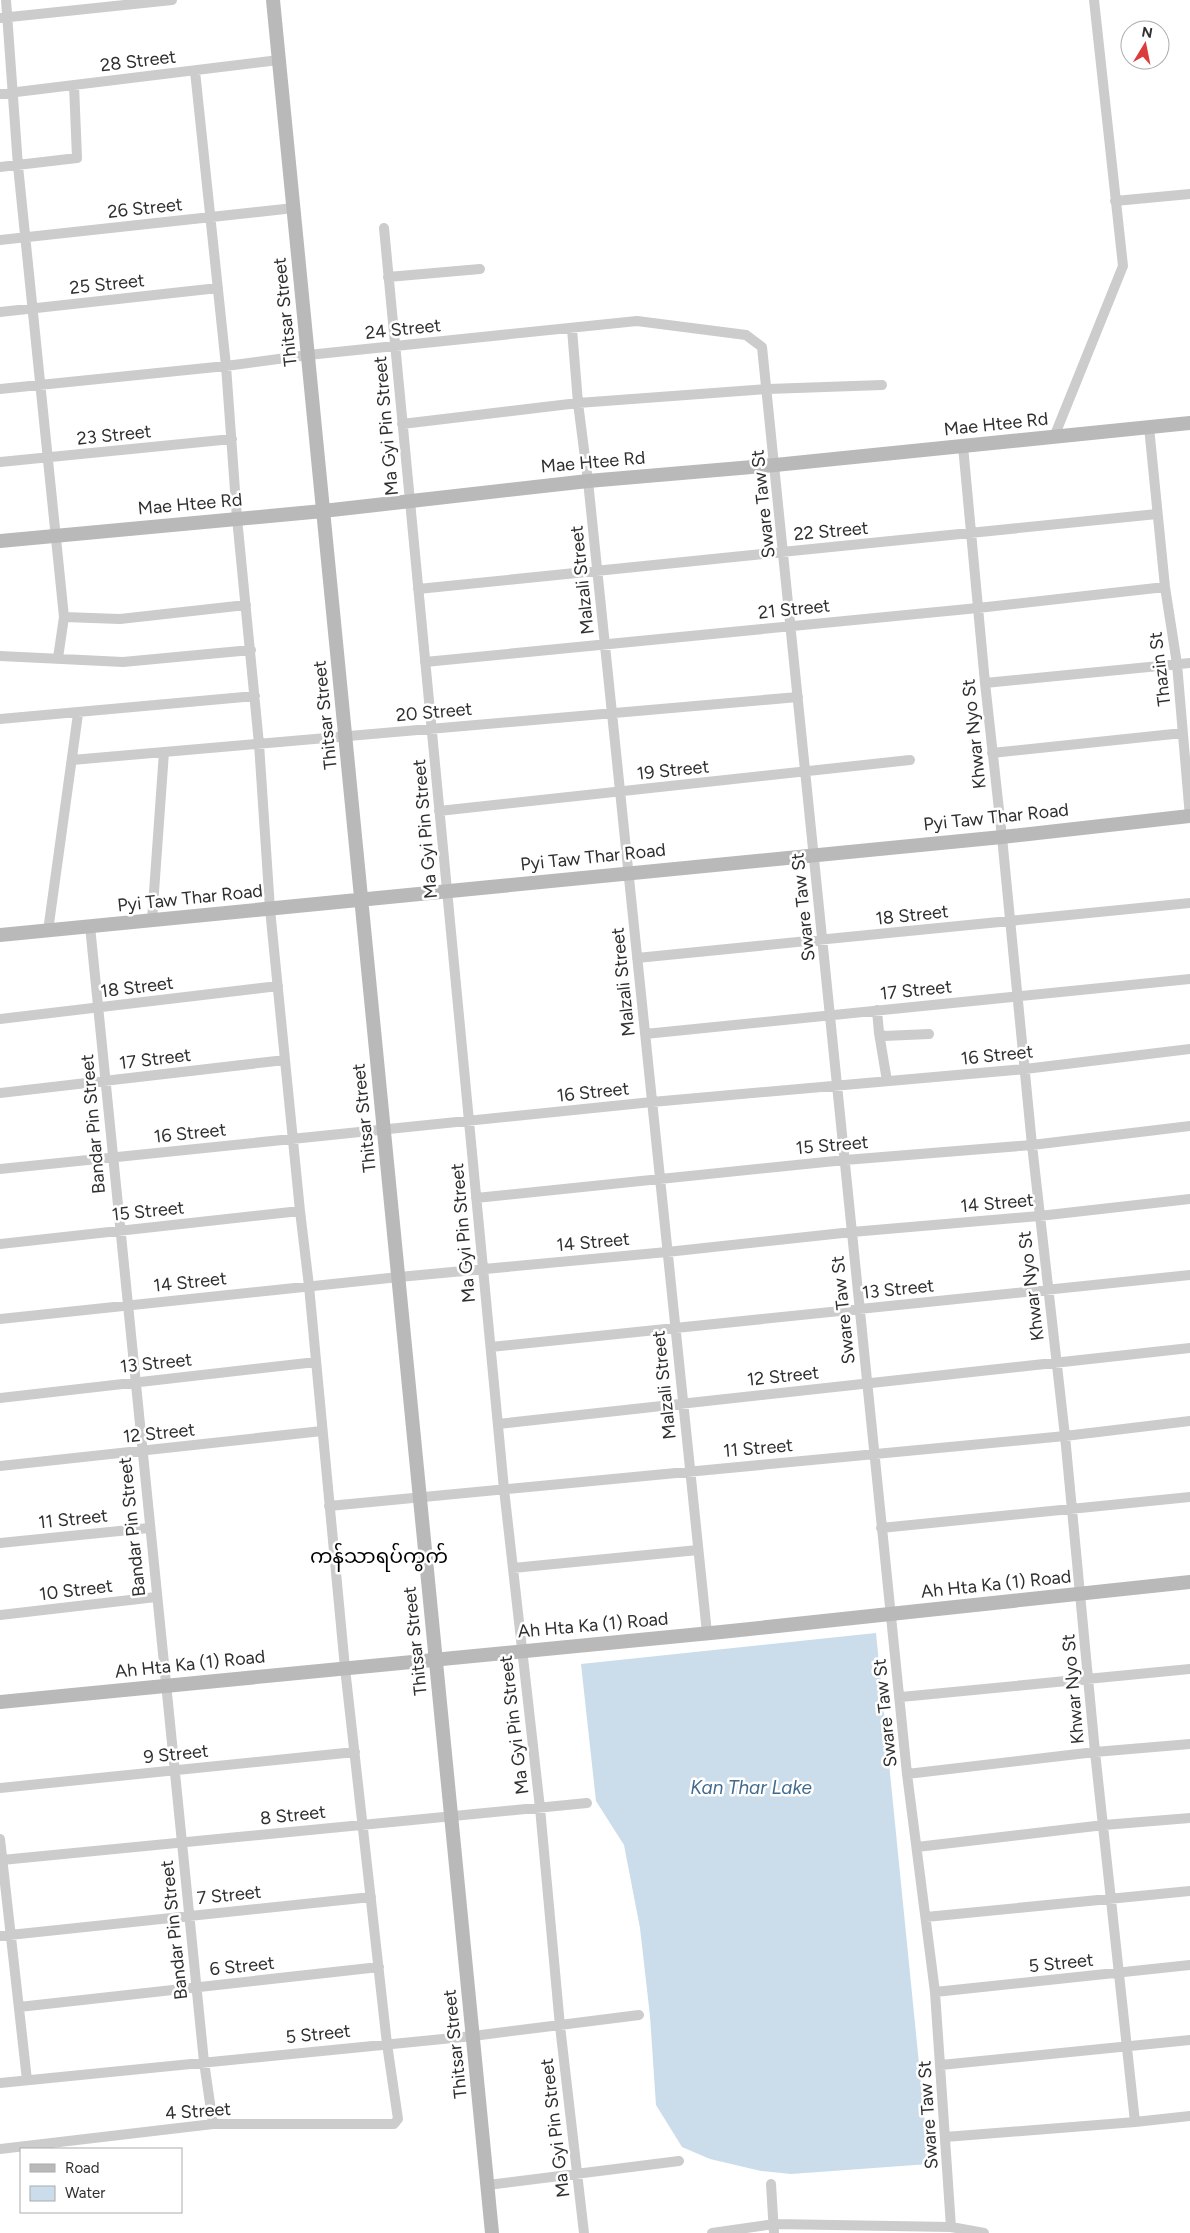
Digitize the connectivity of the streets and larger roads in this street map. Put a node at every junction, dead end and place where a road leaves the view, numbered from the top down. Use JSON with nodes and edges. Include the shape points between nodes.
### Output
{"nodes":[{"id":1,"x":6,"y":0,"type":"edge"},
{"id":2,"x":172,"y":0,"type":"edge"},
{"id":3,"x":273,"y":0,"type":"edge"},
{"id":4,"x":1094,"y":0,"type":"edge"},
{"id":5,"x":4,"y":17,"type":"edge"},
{"id":6,"x":279,"y":60,"type":"junction"},
{"id":7,"x":195,"y":71,"type":"junction"},
{"id":8,"x":74,"y":85,"type":"junction"},
{"id":9,"x":13,"y":92,"type":"junction"},
{"id":10,"x":0,"y":94,"type":"edge"},
{"id":11,"x":18,"y":166,"type":"junction"},
{"id":12,"x":0,"y":168,"type":"edge"},
{"id":13,"x":1190,"y":194,"type":"edge"},
{"id":14,"x":1115,"y":201,"type":"junction"},
{"id":15,"x":294,"y":208,"type":"junction"},
{"id":16,"x":211,"y":218,"type":"junction"},
{"id":17,"x":384,"y":228,"type":"dead end"},
{"id":18,"x":26,"y":237,"type":"junction"},
{"id":19,"x":0,"y":240,"type":"edge"},
{"id":20,"x":480,"y":269,"type":"dead end"},
{"id":21,"x":388,"y":277,"type":"junction"},
{"id":22,"x":218,"y":288,"type":"junction"},
{"id":23,"x":33,"y":308,"type":"junction"},
{"id":24,"x":0,"y":312,"type":"edge"},
{"id":25,"x":572,"y":328,"type":"junction"},
{"id":26,"x":395,"y":346,"type":"junction"},
{"id":27,"x":308,"y":356,"type":"junction"},
{"id":28,"x":226,"y":366,"type":"junction"},
{"id":29,"x":41,"y":384,"type":"junction"},
{"id":30,"x":882,"y":385,"type":"dead end"},
{"id":31,"x":0,"y":389,"type":"edge"},
{"id":32,"x":768,"y":390,"type":"junction"},
{"id":33,"x":578,"y":403,"type":"junction"},
{"id":34,"x":1190,"y":423,"type":"edge"},
{"id":35,"x":402,"y":424,"type":"junction"},
{"id":36,"x":1149,"y":427,"type":"junction"},
{"id":37,"x":1054,"y":437,"type":"junction"},
{"id":38,"x":232,"y":439,"type":"junction"},
{"id":39,"x":963,"y":446,"type":"junction"},
{"id":40,"x":49,"y":458,"type":"junction"},
{"id":41,"x":0,"y":462,"type":"edge"},
{"id":42,"x":775,"y":465,"type":"junction"},
{"id":43,"x":588,"y":481,"type":"junction"},
{"id":44,"x":410,"y":500,"type":"junction"},
{"id":45,"x":323,"y":511,"type":"junction"},
{"id":46,"x":1157,"y":514,"type":"junction"},
{"id":47,"x":237,"y":518,"type":"junction"},
{"id":48,"x":971,"y":534,"type":"junction"},
{"id":49,"x":57,"y":535,"type":"junction"},
{"id":50,"x":0,"y":541,"type":"edge"},
{"id":51,"x":784,"y":552,"type":"junction"},
{"id":52,"x":597,"y":571,"type":"junction"},
{"id":53,"x":1165,"y":587,"type":"junction"},
{"id":54,"x":418,"y":589,"type":"junction"},
{"id":55,"x":246,"y":605,"type":"junction"},
{"id":56,"x":978,"y":608,"type":"junction"},
{"id":57,"x":64,"y":617,"type":"junction"},
{"id":58,"x":791,"y":626,"type":"junction"},
{"id":59,"x":605,"y":644,"type":"junction"},
{"id":60,"x":251,"y":650,"type":"junction"},
{"id":61,"x":0,"y":656,"type":"edge"},
{"id":62,"x":58,"y":658,"type":"junction"},
{"id":63,"x":425,"y":662,"type":"junction"},
{"id":64,"x":1190,"y":662,"type":"edge"},
{"id":65,"x":1177,"y":664,"type":"junction"},
{"id":66,"x":984,"y":683,"type":"junction"},
{"id":67,"x":255,"y":696,"type":"junction"},
{"id":68,"x":798,"y":697,"type":"junction"},
{"id":69,"x":612,"y":713,"type":"junction"},
{"id":70,"x":78,"y":714,"type":"junction"},
{"id":71,"x":0,"y":720,"type":"edge"},
{"id":72,"x":432,"y":729,"type":"junction"},
{"id":73,"x":1183,"y":732,"type":"junction"},
{"id":74,"x":346,"y":736,"type":"junction"},
{"id":75,"x":259,"y":744,"type":"junction"},
{"id":76,"x":164,"y":752,"type":"junction"},
{"id":77,"x":992,"y":753,"type":"junction"},
{"id":78,"x":72,"y":760,"type":"junction"},
{"id":79,"x":910,"y":760,"type":"dead end"},
{"id":80,"x":806,"y":772,"type":"junction"},
{"id":81,"x":620,"y":792,"type":"junction"},
{"id":82,"x":439,"y":811,"type":"junction"},
{"id":83,"x":1190,"y":816,"type":"edge"},
{"id":84,"x":1002,"y":836,"type":"junction"},
{"id":85,"x":814,"y":854,"type":"junction"},
{"id":86,"x":628,"y":872,"type":"junction"},
{"id":87,"x":447,"y":891,"type":"junction"},
{"id":88,"x":362,"y":900,"type":"junction"},
{"id":89,"x":1190,"y":903,"type":"edge"},
{"id":90,"x":270,"y":909,"type":"junction"},
{"id":91,"x":152,"y":920,"type":"junction"},
{"id":92,"x":1009,"y":921,"type":"junction"},
{"id":93,"x":90,"y":926,"type":"junction"},
{"id":94,"x":48,"y":930,"type":"junction"},
{"id":95,"x":0,"y":935,"type":"edge"},
{"id":96,"x":823,"y":941,"type":"junction"},
{"id":97,"x":637,"y":958,"type":"junction"},
{"id":98,"x":1190,"y":980,"type":"edge"},
{"id":99,"x":278,"y":986,"type":"junction"},
{"id":100,"x":1018,"y":996,"type":"junction"},
{"id":101,"x":98,"y":1008,"type":"junction"},
{"id":102,"x":877,"y":1010,"type":"junction"},
{"id":103,"x":830,"y":1015,"type":"junction"},
{"id":104,"x":0,"y":1019,"type":"edge"},
{"id":105,"x":880,"y":1033,"type":"junction"},
{"id":106,"x":645,"y":1034,"type":"junction"},
{"id":107,"x":929,"y":1034,"type":"dead end"},
{"id":108,"x":1190,"y":1049,"type":"edge"},
{"id":109,"x":285,"y":1060,"type":"junction"},
{"id":110,"x":1025,"y":1069,"type":"junction"},
{"id":111,"x":105,"y":1081,"type":"junction"},
{"id":112,"x":887,"y":1081,"type":"junction"},
{"id":113,"x":836,"y":1086,"type":"junction"},
{"id":114,"x":0,"y":1093,"type":"edge"},
{"id":115,"x":652,"y":1102,"type":"junction"},
{"id":116,"x":469,"y":1121,"type":"junction"},
{"id":117,"x":1190,"y":1126,"type":"edge"},
{"id":118,"x":384,"y":1130,"type":"junction"},
{"id":119,"x":293,"y":1139,"type":"junction"},
{"id":120,"x":1032,"y":1145,"type":"junction"},
{"id":121,"x":112,"y":1158,"type":"junction"},
{"id":122,"x":845,"y":1160,"type":"junction"},
{"id":123,"x":0,"y":1169,"type":"edge"},
{"id":124,"x":660,"y":1179,"type":"junction"},
{"id":125,"x":476,"y":1198,"type":"junction"},
{"id":126,"x":1190,"y":1199,"type":"edge"},
{"id":127,"x":300,"y":1211,"type":"junction"},
{"id":128,"x":1039,"y":1216,"type":"junction"},
{"id":129,"x":119,"y":1231,"type":"junction"},
{"id":130,"x":852,"y":1232,"type":"junction"},
{"id":131,"x":0,"y":1244,"type":"edge"},
{"id":132,"x":667,"y":1252,"type":"junction"},
{"id":133,"x":483,"y":1269,"type":"junction"},
{"id":134,"x":1190,"y":1275,"type":"edge"},
{"id":135,"x":399,"y":1277,"type":"junction"},
{"id":136,"x":309,"y":1286,"type":"junction"},
{"id":137,"x":1048,"y":1290,"type":"junction"},
{"id":138,"x":127,"y":1305,"type":"junction"},
{"id":139,"x":860,"y":1309,"type":"junction"},
{"id":140,"x":0,"y":1319,"type":"edge"},
{"id":141,"x":675,"y":1328,"type":"junction"},
{"id":142,"x":490,"y":1347,"type":"junction"},
{"id":143,"x":1190,"y":1348,"type":"edge"},
{"id":144,"x":316,"y":1362,"type":"junction"},
{"id":145,"x":1056,"y":1363,"type":"junction"},
{"id":146,"x":134,"y":1382,"type":"junction"},
{"id":147,"x":867,"y":1383,"type":"junction"},
{"id":148,"x":0,"y":1398,"type":"edge"},
{"id":149,"x":683,"y":1404,"type":"junction"},
{"id":150,"x":1190,"y":1421,"type":"edge"},
{"id":151,"x":498,"y":1424,"type":"junction"},
{"id":152,"x":322,"y":1431,"type":"junction"},
{"id":153,"x":1065,"y":1436,"type":"junction"},
{"id":154,"x":141,"y":1451,"type":"junction"},
{"id":155,"x":874,"y":1453,"type":"junction"},
{"id":156,"x":0,"y":1466,"type":"edge"},
{"id":157,"x":690,"y":1471,"type":"junction"},
{"id":158,"x":504,"y":1489,"type":"junction"},
{"id":159,"x":420,"y":1497,"type":"junction"},
{"id":160,"x":1190,"y":1497,"type":"edge"},
{"id":161,"x":329,"y":1506,"type":"junction"},
{"id":162,"x":1071,"y":1509,"type":"junction"},
{"id":163,"x":149,"y":1528,"type":"junction"},
{"id":164,"x":882,"y":1528,"type":"junction"},
{"id":165,"x":0,"y":1544,"type":"edge"},
{"id":166,"x":698,"y":1550,"type":"junction"},
{"id":167,"x":513,"y":1568,"type":"junction"},
{"id":168,"x":1190,"y":1582,"type":"edge"},
{"id":169,"x":1080,"y":1594,"type":"junction"},
{"id":170,"x":156,"y":1597,"type":"junction"},
{"id":171,"x":0,"y":1615,"type":"edge"},
{"id":172,"x":890,"y":1615,"type":"junction"},
{"id":173,"x":707,"y":1633,"type":"junction"},
{"id":174,"x":522,"y":1650,"type":"junction"},
{"id":175,"x":436,"y":1659,"type":"junction"},
{"id":176,"x":345,"y":1668,"type":"junction"},
{"id":177,"x":1190,"y":1669,"type":"edge"},
{"id":178,"x":1089,"y":1679,"type":"junction"},
{"id":179,"x":165,"y":1686,"type":"junction"},
{"id":180,"x":900,"y":1697,"type":"junction"},
{"id":181,"x":0,"y":1702,"type":"edge"},
{"id":182,"x":1190,"y":1744,"type":"edge"},
{"id":183,"x":355,"y":1752,"type":"junction"},
{"id":184,"x":1095,"y":1752,"type":"junction"},
{"id":185,"x":174,"y":1770,"type":"junction"},
{"id":186,"x":907,"y":1774,"type":"junction"},
{"id":187,"x":0,"y":1788,"type":"edge"},
{"id":188,"x":587,"y":1803,"type":"dead end"},
{"id":189,"x":540,"y":1808,"type":"junction"},
{"id":190,"x":452,"y":1816,"type":"junction"},
{"id":191,"x":1190,"y":1818,"type":"edge"},
{"id":192,"x":363,"y":1825,"type":"junction"},
{"id":193,"x":1104,"y":1825,"type":"junction"},
{"id":194,"x":0,"y":1838,"type":"edge"},
{"id":195,"x":181,"y":1842,"type":"junction"},
{"id":196,"x":917,"y":1847,"type":"junction"},
{"id":197,"x":2,"y":1860,"type":"junction"},
{"id":198,"x":1190,"y":1891,"type":"edge"},
{"id":199,"x":371,"y":1897,"type":"junction"},
{"id":200,"x":1112,"y":1899,"type":"junction"},
{"id":201,"x":189,"y":1916,"type":"junction"},
{"id":202,"x":926,"y":1917,"type":"junction"},
{"id":203,"x":5,"y":1935,"type":"edge"},
{"id":204,"x":1190,"y":1965,"type":"edge"},
{"id":205,"x":379,"y":1967,"type":"junction"},
{"id":206,"x":1119,"y":1974,"type":"junction"},
{"id":207,"x":196,"y":1987,"type":"junction"},
{"id":208,"x":935,"y":1992,"type":"junction"},
{"id":209,"x":19,"y":2007,"type":"junction"},
{"id":210,"x":638,"y":2015,"type":"dead end"},
{"id":211,"x":560,"y":2026,"type":"junction"},
{"id":212,"x":473,"y":2036,"type":"junction"},
{"id":213,"x":1190,"y":2040,"type":"edge"},
{"id":214,"x":387,"y":2044,"type":"junction"},
{"id":215,"x":1126,"y":2047,"type":"junction"},
{"id":216,"x":204,"y":2062,"type":"junction"},
{"id":217,"x":941,"y":2065,"type":"junction"},
{"id":218,"x":27,"y":2080,"type":"junction"},
{"id":219,"x":0,"y":2083,"type":"edge"},
{"id":220,"x":1190,"y":2116,"type":"edge"},
{"id":221,"x":1135,"y":2122,"type":"junction"},
{"id":222,"x":213,"y":2124,"type":"junction"},
{"id":223,"x":946,"y":2137,"type":"junction"},
{"id":224,"x":0,"y":2149,"type":"edge"},
{"id":225,"x":679,"y":2160,"type":"dead end"},
{"id":226,"x":577,"y":2173,"type":"junction"},
{"id":227,"x":771,"y":2184,"type":"dead end"},
{"id":228,"x":488,"y":2185,"type":"junction"},
{"id":229,"x":951,"y":2228,"type":"junction"},
{"id":230,"x":774,"y":2229,"type":"edge"},
{"id":231,"x":492,"y":2233,"type":"edge"},
{"id":232,"x":584,"y":2233,"type":"edge"},
{"id":233,"x":712,"y":2233,"type":"edge"},
{"id":234,"x":984,"y":2233,"type":"edge"}],
"edges":[{"from":1,"to":5,"type":"street"},
{"from":2,"to":5,"type":"street"},
{"from":3,"to":6,"type":"street","name":"Thitsar Street"},
{"from":4,"to":14,"type":"street"},
{"from":5,"to":9,"type":"street"},
{"from":6,"to":7,"type":"street","name":"28 Street"},
{"from":6,"to":15,"type":"street","name":"Thitsar Street"},
{"from":7,"to":8,"type":"street","name":"28 Street"},
{"from":7,"to":16,"type":"street"},
{"from":8,"to":9,"type":"street","name":"28 Street"},
{"from":8,"to":11,"type":"street","via":[[77,158]]},
{"from":9,"to":10,"type":"street","name":"28 Street"},
{"from":9,"to":11,"type":"street"},
{"from":11,"to":12,"type":"street"},
{"from":11,"to":18,"type":"street"},
{"from":13,"to":14,"type":"street"},
{"from":14,"to":37,"type":"street","via":[[1123,266]]},
{"from":15,"to":16,"type":"street","name":"26 Street"},
{"from":15,"to":27,"type":"street","name":"Thitsar Street"},
{"from":16,"to":18,"type":"street","name":"26 Street"},
{"from":16,"to":22,"type":"street"},
{"from":17,"to":21,"type":"street","name":"Ma Gyi Pin Street"},
{"from":18,"to":19,"type":"street","name":"26 Street"},
{"from":18,"to":23,"type":"street"},
{"from":20,"to":21,"type":"street"},
{"from":21,"to":26,"type":"street","name":"Ma Gyi Pin Street"},
{"from":22,"to":23,"type":"street","name":"25 Street"},
{"from":22,"to":28,"type":"street"},
{"from":23,"to":24,"type":"street","name":"25 Street"},
{"from":23,"to":29,"type":"street"},
{"from":25,"to":26,"type":"street","name":"24 Street"},
{"from":25,"to":32,"type":"street","name":"24 Street","via":[[637,321],[746,335],[762,347]]},
{"from":25,"to":33,"type":"street","name":"Malzali Street"},
{"from":26,"to":27,"type":"street","name":"24 Street"},
{"from":26,"to":35,"type":"street","name":"Ma Gyi Pin Street"},
{"from":27,"to":28,"type":"street","name":"24 Street"},
{"from":27,"to":45,"type":"street","name":"Thitsar Street"},
{"from":28,"to":29,"type":"street","name":"24 Street"},
{"from":28,"to":38,"type":"street"},
{"from":29,"to":31,"type":"street","name":"24 Street"},
{"from":29,"to":40,"type":"street"},
{"from":30,"to":32,"type":"street"},
{"from":32,"to":33,"type":"street"},
{"from":32,"to":42,"type":"street","name":"Sware Taw St"},
{"from":33,"to":35,"type":"street"},
{"from":33,"to":43,"type":"street","name":"Malzali Street"},
{"from":34,"to":36,"type":"street","name":"Mae Htee Rd"},
{"from":35,"to":44,"type":"street","name":"Ma Gyi Pin Street"},
{"from":36,"to":37,"type":"street","name":"Mae Htee Rd"},
{"from":36,"to":46,"type":"street","name":"Thazin St"},
{"from":37,"to":39,"type":"street","name":"Mae Htee Rd"},
{"from":38,"to":40,"type":"street","name":"23 Street"},
{"from":38,"to":47,"type":"street"},
{"from":39,"to":42,"type":"street","name":"Mae Htee Rd"},
{"from":39,"to":48,"type":"street","name":"Khwar Nyo St"},
{"from":40,"to":41,"type":"street","name":"23 Street"},
{"from":40,"to":49,"type":"street"},
{"from":42,"to":43,"type":"street","name":"Mae Htee Rd"},
{"from":42,"to":51,"type":"street","name":"Sware Taw St"},
{"from":43,"to":44,"type":"street","name":"Mae Htee Rd"},
{"from":43,"to":52,"type":"street","name":"Malzali Street"},
{"from":44,"to":45,"type":"street","name":"Mae Htee Rd"},
{"from":44,"to":54,"type":"street","name":"Ma Gyi Pin Street"},
{"from":45,"to":47,"type":"street","name":"Mae Htee Rd"},
{"from":45,"to":74,"type":"street","name":"Thitsar Street"},
{"from":46,"to":48,"type":"street","name":"22 Street"},
{"from":46,"to":53,"type":"street","name":"Thazin St"},
{"from":47,"to":49,"type":"street","name":"Mae Htee Rd"},
{"from":47,"to":55,"type":"street"},
{"from":48,"to":51,"type":"street","name":"22 Street"},
{"from":48,"to":56,"type":"street","name":"Khwar Nyo St"},
{"from":49,"to":50,"type":"street","name":"Mae Htee Rd"},
{"from":49,"to":57,"type":"street"},
{"from":51,"to":52,"type":"street","name":"22 Street"},
{"from":51,"to":58,"type":"street","name":"Sware Taw St"},
{"from":52,"to":54,"type":"street","name":"22 Street"},
{"from":52,"to":59,"type":"street","name":"Malzali Street"},
{"from":53,"to":56,"type":"street","name":"21 Street"},
{"from":53,"to":65,"type":"street","name":"Thazin St"},
{"from":54,"to":63,"type":"street","name":"Ma Gyi Pin Street"},
{"from":55,"to":57,"type":"street","via":[[120,619]]},
{"from":55,"to":60,"type":"street"},
{"from":56,"to":58,"type":"street","name":"21 Street"},
{"from":56,"to":66,"type":"street","name":"Khwar Nyo St"},
{"from":57,"to":62,"type":"street"},
{"from":58,"to":59,"type":"street","name":"21 Street"},
{"from":58,"to":68,"type":"street","name":"Sware Taw St"},
{"from":59,"to":63,"type":"street","name":"21 Street"},
{"from":59,"to":69,"type":"street","name":"Malzali Street"},
{"from":60,"to":62,"type":"street","via":[[123,662]]},
{"from":60,"to":67,"type":"street"},
{"from":61,"to":62,"type":"street"},
{"from":63,"to":72,"type":"street","name":"Ma Gyi Pin Street"},
{"from":64,"to":65,"type":"street"},
{"from":65,"to":66,"type":"street"},
{"from":65,"to":73,"type":"street","name":"Thazin St"},
{"from":66,"to":77,"type":"street","name":"Khwar Nyo St"},
{"from":67,"to":70,"type":"street"},
{"from":67,"to":75,"type":"street"},
{"from":68,"to":69,"type":"street","name":"20 Street"},
{"from":68,"to":80,"type":"street","name":"Sware Taw St"},
{"from":69,"to":72,"type":"street","name":"20 Street"},
{"from":69,"to":81,"type":"street","name":"Malzali Street"},
{"from":70,"to":71,"type":"street"},
{"from":70,"to":78,"type":"street"},
{"from":72,"to":74,"type":"street","name":"20 Street"},
{"from":72,"to":82,"type":"street","name":"Ma Gyi Pin Street"},
{"from":73,"to":77,"type":"street"},
{"from":73,"to":83,"type":"street","name":"Thazin St"},
{"from":74,"to":75,"type":"street","name":"20 Street"},
{"from":74,"to":88,"type":"street","name":"Thitsar Street"},
{"from":75,"to":76,"type":"street","name":"20 Street"},
{"from":75,"to":90,"type":"street"},
{"from":76,"to":78,"type":"street","name":"20 Street"},
{"from":76,"to":91,"type":"street"},
{"from":77,"to":84,"type":"street","name":"Khwar Nyo St"},
{"from":78,"to":94,"type":"street"},
{"from":79,"to":80,"type":"street","name":"19 Street"},
{"from":80,"to":81,"type":"street","name":"19 Street"},
{"from":80,"to":85,"type":"street","name":"Sware Taw St"},
{"from":81,"to":82,"type":"street","name":"19 Street"},
{"from":81,"to":86,"type":"street","name":"Malzali Street"},
{"from":82,"to":87,"type":"street","name":"Ma Gyi Pin Street"},
{"from":83,"to":84,"type":"street","name":"Pyi Taw Thar Road"},
{"from":84,"to":85,"type":"street","name":"Pyi Taw Thar Road"},
{"from":84,"to":92,"type":"street","name":"Khwar Nyo St"},
{"from":85,"to":86,"type":"street","name":"Pyi Taw Thar Road"},
{"from":85,"to":96,"type":"street","name":"Sware Taw St"},
{"from":86,"to":87,"type":"street","name":"Pyi Taw Thar Road"},
{"from":86,"to":97,"type":"street","name":"Malzali Street"},
{"from":87,"to":88,"type":"street","name":"Pyi Taw Thar Road"},
{"from":87,"to":116,"type":"street","name":"Ma Gyi Pin Street"},
{"from":88,"to":90,"type":"street","name":"Pyi Taw Thar Road"},
{"from":88,"to":118,"type":"street","name":"Thitsar Street"},
{"from":89,"to":92,"type":"street","name":"18 Street"},
{"from":90,"to":91,"type":"street","name":"Pyi Taw Thar Road"},
{"from":90,"to":99,"type":"street"},
{"from":91,"to":93,"type":"street","name":"Pyi Taw Thar Road"},
{"from":92,"to":96,"type":"street","name":"18 Street"},
{"from":92,"to":100,"type":"street","name":"Khwar Nyo St"},
{"from":93,"to":94,"type":"street","name":"Pyi Taw Thar Road"},
{"from":93,"to":101,"type":"street","name":"Bandar Pin Street"},
{"from":94,"to":95,"type":"street","name":"Pyi Taw Thar Road"},
{"from":96,"to":97,"type":"street","name":"18 Street"},
{"from":96,"to":103,"type":"street","name":"Sware Taw St"},
{"from":97,"to":106,"type":"street","name":"Malzali Street"},
{"from":98,"to":100,"type":"street","name":"17 Street"},
{"from":99,"to":101,"type":"street","name":"18 Street"},
{"from":99,"to":109,"type":"street"},
{"from":100,"to":102,"type":"street","name":"17 Street"},
{"from":100,"to":110,"type":"street","name":"Khwar Nyo St"},
{"from":101,"to":104,"type":"street","name":"18 Street"},
{"from":101,"to":111,"type":"street","name":"Bandar Pin Street"},
{"from":102,"to":103,"type":"street","name":"17 Street"},
{"from":102,"to":105,"type":"street"},
{"from":103,"to":106,"type":"street","name":"17 Street"},
{"from":103,"to":113,"type":"street","name":"Sware Taw St"},
{"from":105,"to":107,"type":"street","via":[[888,1037]]},
{"from":105,"to":112,"type":"street"},
{"from":106,"to":115,"type":"street","name":"Malzali Street"},
{"from":108,"to":110,"type":"street","name":"16 Street"},
{"from":109,"to":111,"type":"street","name":"17 Street"},
{"from":109,"to":119,"type":"street"},
{"from":110,"to":112,"type":"street","name":"16 Street"},
{"from":110,"to":120,"type":"street","name":"Khwar Nyo St"},
{"from":111,"to":114,"type":"street","name":"17 Street"},
{"from":111,"to":121,"type":"street","name":"Bandar Pin Street"},
{"from":112,"to":113,"type":"street","name":"16 Street"},
{"from":113,"to":115,"type":"street","name":"16 Street"},
{"from":113,"to":122,"type":"street","name":"Sware Taw St"},
{"from":115,"to":116,"type":"street","name":"16 Street"},
{"from":115,"to":124,"type":"street","name":"Malzali Street"},
{"from":116,"to":118,"type":"street","name":"16 Street"},
{"from":116,"to":125,"type":"street","name":"Ma Gyi Pin Street"},
{"from":117,"to":120,"type":"street","name":"15 Street"},
{"from":118,"to":119,"type":"street","name":"16 Street"},
{"from":118,"to":135,"type":"street","name":"Thitsar Street"},
{"from":119,"to":121,"type":"street","name":"16 Street"},
{"from":119,"to":127,"type":"street"},
{"from":120,"to":122,"type":"street","name":"15 Street"},
{"from":120,"to":128,"type":"street","name":"Khwar Nyo St"},
{"from":121,"to":123,"type":"street","name":"16 Street"},
{"from":121,"to":129,"type":"street","name":"Bandar Pin Street"},
{"from":122,"to":124,"type":"street","name":"15 Street"},
{"from":122,"to":130,"type":"street","name":"Sware Taw St"},
{"from":124,"to":125,"type":"street","name":"15 Street"},
{"from":124,"to":132,"type":"street","name":"Malzali Street"},
{"from":125,"to":133,"type":"street","name":"Ma Gyi Pin Street"},
{"from":126,"to":128,"type":"street","name":"14 Street"},
{"from":127,"to":129,"type":"street","name":"15 Street"},
{"from":127,"to":136,"type":"street"},
{"from":128,"to":130,"type":"street","name":"14 Street"},
{"from":128,"to":137,"type":"street","name":"Khwar Nyo St"},
{"from":129,"to":131,"type":"street","name":"15 Street"},
{"from":129,"to":138,"type":"street","name":"Bandar Pin Street"},
{"from":130,"to":132,"type":"street","name":"14 Street"},
{"from":130,"to":139,"type":"street","name":"Sware Taw St"},
{"from":132,"to":133,"type":"street","name":"14 Street"},
{"from":132,"to":141,"type":"street","name":"Malzali Street"},
{"from":133,"to":135,"type":"street","name":"14 Street"},
{"from":133,"to":142,"type":"street","name":"Ma Gyi Pin Street"},
{"from":134,"to":137,"type":"street","name":"13 Street"},
{"from":135,"to":136,"type":"street","name":"14 Street"},
{"from":135,"to":159,"type":"street","name":"Thitsar Street"},
{"from":136,"to":138,"type":"street","name":"14 Street"},
{"from":136,"to":144,"type":"street"},
{"from":137,"to":139,"type":"street","name":"13 Street"},
{"from":137,"to":145,"type":"street","name":"Khwar Nyo St"},
{"from":138,"to":140,"type":"street","name":"14 Street"},
{"from":138,"to":146,"type":"street","name":"Bandar Pin Street"},
{"from":139,"to":141,"type":"street","name":"13 Street"},
{"from":139,"to":147,"type":"street","name":"Sware Taw St"},
{"from":141,"to":142,"type":"street","name":"13 Street"},
{"from":141,"to":149,"type":"street","name":"Malzali Street"},
{"from":142,"to":151,"type":"street","name":"Ma Gyi Pin Street"},
{"from":143,"to":145,"type":"street","name":"12 Street"},
{"from":144,"to":146,"type":"street","name":"13 Street"},
{"from":144,"to":152,"type":"street"},
{"from":145,"to":147,"type":"street","name":"12 Street"},
{"from":145,"to":153,"type":"street","name":"Khwar Nyo St"},
{"from":146,"to":148,"type":"street","name":"13 Street"},
{"from":146,"to":154,"type":"street","name":"Bandar Pin Street"},
{"from":147,"to":149,"type":"street","name":"12 Street"},
{"from":147,"to":155,"type":"street","name":"Sware Taw St"},
{"from":149,"to":151,"type":"street","name":"12 Street"},
{"from":149,"to":157,"type":"street","name":"Malzali Street"},
{"from":150,"to":153,"type":"street","name":"11 Street"},
{"from":151,"to":158,"type":"street","name":"Ma Gyi Pin Street"},
{"from":152,"to":154,"type":"street","name":"12 Street"},
{"from":152,"to":161,"type":"street"},
{"from":153,"to":155,"type":"street","name":"11 Street"},
{"from":153,"to":162,"type":"street","name":"Khwar Nyo St"},
{"from":154,"to":156,"type":"street","name":"12 Street"},
{"from":154,"to":163,"type":"street","name":"Bandar Pin Street"},
{"from":155,"to":157,"type":"street","name":"11 Street"},
{"from":155,"to":164,"type":"street","name":"Sware Taw St"},
{"from":157,"to":158,"type":"street","name":"11 Street"},
{"from":157,"to":166,"type":"street","name":"Malzali Street"},
{"from":158,"to":159,"type":"street","name":"11 Street"},
{"from":158,"to":167,"type":"street","name":"Ma Gyi Pin Street"},
{"from":159,"to":161,"type":"street","name":"11 Street"},
{"from":159,"to":175,"type":"street","name":"Thitsar Street"},
{"from":160,"to":162,"type":"street"},
{"from":161,"to":176,"type":"street"},
{"from":162,"to":164,"type":"street"},
{"from":162,"to":169,"type":"street","name":"Khwar Nyo St"},
{"from":163,"to":165,"type":"street","name":"11 Street"},
{"from":163,"to":170,"type":"street","name":"Bandar Pin Street"},
{"from":164,"to":172,"type":"street","name":"Sware Taw St"},
{"from":166,"to":167,"type":"street"},
{"from":166,"to":173,"type":"street","name":"Malzali Street"},
{"from":167,"to":174,"type":"street","name":"Ma Gyi Pin Street"},
{"from":168,"to":169,"type":"street","name":"Ah Hta Ka (1) Road"},
{"from":169,"to":172,"type":"street","name":"Ah Hta Ka (1) Road"},
{"from":169,"to":178,"type":"street","name":"Khwar Nyo St"},
{"from":170,"to":171,"type":"street","name":"10 Street"},
{"from":170,"to":179,"type":"street","name":"Bandar Pin Street"},
{"from":172,"to":173,"type":"street","name":"Ah Hta Ka (1) Road"},
{"from":172,"to":180,"type":"street","name":"Sware Taw St"},
{"from":173,"to":174,"type":"street","name":"Ah Hta Ka (1) Road"},
{"from":174,"to":175,"type":"street","name":"Ah Hta Ka (1) Road"},
{"from":174,"to":189,"type":"street","name":"Ma Gyi Pin Street"},
{"from":175,"to":176,"type":"street","name":"Ah Hta Ka (1) Road"},
{"from":175,"to":190,"type":"street","name":"Thitsar Street"},
{"from":176,"to":179,"type":"street","name":"Ah Hta Ka (1) Road"},
{"from":176,"to":183,"type":"street"},
{"from":177,"to":178,"type":"street"},
{"from":178,"to":180,"type":"street"},
{"from":178,"to":184,"type":"street","name":"Khwar Nyo St"},
{"from":179,"to":181,"type":"street","name":"Ah Hta Ka (1) Road"},
{"from":179,"to":185,"type":"street","name":"Bandar Pin Street"},
{"from":180,"to":186,"type":"street","name":"Sware Taw St"},
{"from":182,"to":184,"type":"street"},
{"from":183,"to":185,"type":"street","name":"9 Street"},
{"from":183,"to":192,"type":"street"},
{"from":184,"to":186,"type":"street"},
{"from":184,"to":193,"type":"street","name":"Khwar Nyo St"},
{"from":185,"to":187,"type":"street","name":"9 Street"},
{"from":185,"to":195,"type":"street","name":"Bandar Pin Street"},
{"from":186,"to":196,"type":"street","name":"Sware Taw St"},
{"from":188,"to":189,"type":"street","name":"8 Street"},
{"from":189,"to":190,"type":"street","name":"8 Street"},
{"from":189,"to":211,"type":"street","name":"Ma Gyi Pin Street"},
{"from":190,"to":192,"type":"street","name":"8 Street"},
{"from":190,"to":212,"type":"street","name":"Thitsar Street"},
{"from":191,"to":193,"type":"street"},
{"from":192,"to":195,"type":"street","name":"8 Street"},
{"from":192,"to":199,"type":"street"},
{"from":193,"to":196,"type":"street"},
{"from":193,"to":200,"type":"street","name":"Khwar Nyo St"},
{"from":194,"to":197,"type":"street"},
{"from":195,"to":197,"type":"street","name":"8 Street"},
{"from":195,"to":201,"type":"street","name":"Bandar Pin Street"},
{"from":196,"to":202,"type":"street","name":"Sware Taw St"},
{"from":197,"to":203,"type":"street"},
{"from":198,"to":200,"type":"street"},
{"from":199,"to":201,"type":"street","name":"7 Street"},
{"from":199,"to":205,"type":"street"},
{"from":200,"to":202,"type":"street"},
{"from":200,"to":206,"type":"street","name":"Khwar Nyo St"},
{"from":201,"to":203,"type":"street","name":"7 Street"},
{"from":201,"to":207,"type":"street","name":"Bandar Pin Street"},
{"from":202,"to":208,"type":"street","name":"Sware Taw St"},
{"from":203,"to":209,"type":"street"},
{"from":204,"to":206,"type":"street","name":"5 Street"},
{"from":205,"to":207,"type":"street","name":"6 Street"},
{"from":205,"to":214,"type":"street"},
{"from":206,"to":208,"type":"street","name":"5 Street"},
{"from":206,"to":215,"type":"street","name":"Khwar Nyo St"},
{"from":207,"to":209,"type":"street","name":"6 Street"},
{"from":207,"to":216,"type":"street","name":"Bandar Pin Street"},
{"from":208,"to":217,"type":"street","name":"Sware Taw St"},
{"from":209,"to":218,"type":"street"},
{"from":210,"to":211,"type":"street","name":"5 Street"},
{"from":211,"to":212,"type":"street","name":"5 Street"},
{"from":211,"to":226,"type":"street","name":"Ma Gyi Pin Street"},
{"from":212,"to":214,"type":"street","name":"5 Street"},
{"from":212,"to":228,"type":"street","name":"Thitsar Street"},
{"from":213,"to":215,"type":"street"},
{"from":214,"to":216,"type":"street","name":"5 Street"},
{"from":214,"to":222,"type":"street","name":"4 Street","via":[[398,2119],[394,2124]]},
{"from":215,"to":217,"type":"street"},
{"from":215,"to":221,"type":"street","name":"Khwar Nyo St"},
{"from":216,"to":218,"type":"street","name":"5 Street"},
{"from":216,"to":222,"type":"street","name":"Bandar Pin Street"},
{"from":217,"to":223,"type":"street","name":"Sware Taw St"},
{"from":218,"to":219,"type":"street","name":"5 Street"},
{"from":220,"to":221,"type":"street"},
{"from":221,"to":223,"type":"street"},
{"from":222,"to":224,"type":"street","name":"4 Street"},
{"from":223,"to":229,"type":"street","name":"Sware Taw St"},
{"from":225,"to":226,"type":"street"},
{"from":226,"to":228,"type":"street"},
{"from":226,"to":232,"type":"street","name":"Ma Gyi Pin Street"},
{"from":227,"to":230,"type":"street"},
{"from":228,"to":231,"type":"street","name":"Thitsar Street"},
{"from":229,"to":230,"type":"street"},
{"from":229,"to":234,"type":"street"},
{"from":230,"to":233,"type":"street"}]}
